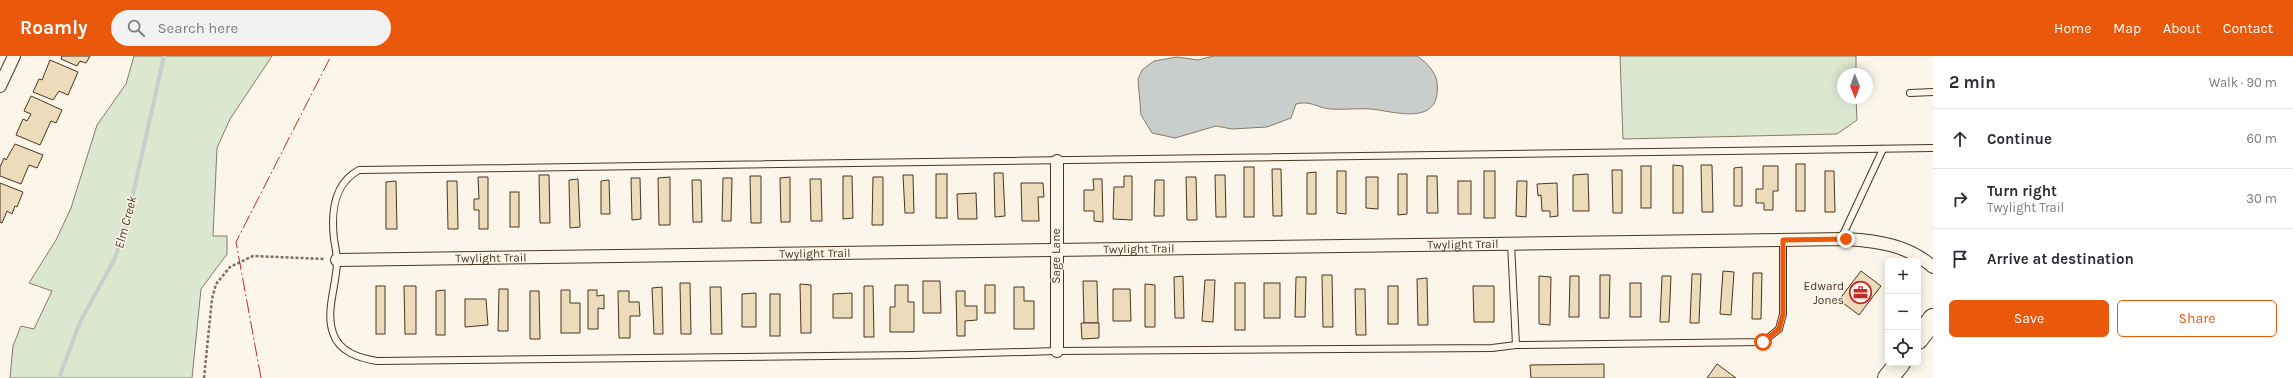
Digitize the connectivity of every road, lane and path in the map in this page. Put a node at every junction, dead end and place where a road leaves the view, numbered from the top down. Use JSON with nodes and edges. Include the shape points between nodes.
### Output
{"nodes":[{"id":1,"x":14,"y":56,"type":"edge"},
{"id":2,"x":0,"y":86,"type":"edge"},
{"id":3,"x":1933,"y":92,"type":"edge"},
{"id":4,"x":1910,"y":93,"type":"dead end"},
{"id":5,"x":1933,"y":148,"type":"edge"},
{"id":6,"x":1883,"y":149,"type":"junction"},
{"id":7,"x":1057,"y":161,"type":"junction"},
{"id":8,"x":1841,"y":239,"type":"junction"},
{"id":9,"x":1783,"y":240,"type":"junction"},
{"id":10,"x":1511,"y":243,"type":"junction"},
{"id":11,"x":1056,"y":249,"type":"junction"},
{"id":12,"x":337,"y":260,"type":"junction"},
{"id":13,"x":1933,"y":268,"type":"edge"},
{"id":14,"x":1933,"y":319,"type":"edge"},
{"id":15,"x":1921,"y":334,"type":"edge"},
{"id":16,"x":1516,"y":345,"type":"junction"},
{"id":17,"x":1057,"y":351,"type":"junction"},
{"id":18,"x":1898,"y":366,"type":"edge"},
{"id":19,"x":204,"y":378,"type":"edge"},
{"id":20,"x":1888,"y":378,"type":"edge"}],
"edges":[{"from":1,"to":2,"type":"street"},
{"from":3,"to":4,"type":"lane"},
{"from":5,"to":6,"type":"lane"},
{"from":6,"to":7,"type":"lane"},
{"from":6,"to":8,"type":"lane"},
{"from":7,"to":11,"type":"street","name":"Sage Lane"},
{"from":7,"to":12,"type":"lane","via":[[359,170],[346,179],[335,202],[333,219]]},
{"from":8,"to":9,"type":"street","name":"Twylight Trail"},
{"from":8,"to":13,"type":"street","name":"Twylight Trail","via":[[1875,241],[1904,248]]},
{"from":9,"to":10,"type":"street","name":"Twylight Trail"},
{"from":9,"to":16,"type":"lane","via":[[1783,314],[1779,329],[1763,342]]},
{"from":10,"to":11,"type":"street","name":"Twylight Trail"},
{"from":10,"to":16,"type":"lane"},
{"from":11,"to":12,"type":"street","name":"Twylight Trail"},
{"from":11,"to":17,"type":"street","name":"Sage Lane"},
{"from":12,"to":17,"type":"lane","via":[[331,308],[333,333],[345,350],[360,358],[377,361]]},
{"from":12,"to":19,"type":"path","via":[[253,256],[230,267],[216,284],[212,299]]},
{"from":14,"to":15,"type":"highway"},
{"from":16,"to":17,"type":"lane","via":[[1492,348]]},
{"from":18,"to":20,"type":"highway"}]}
